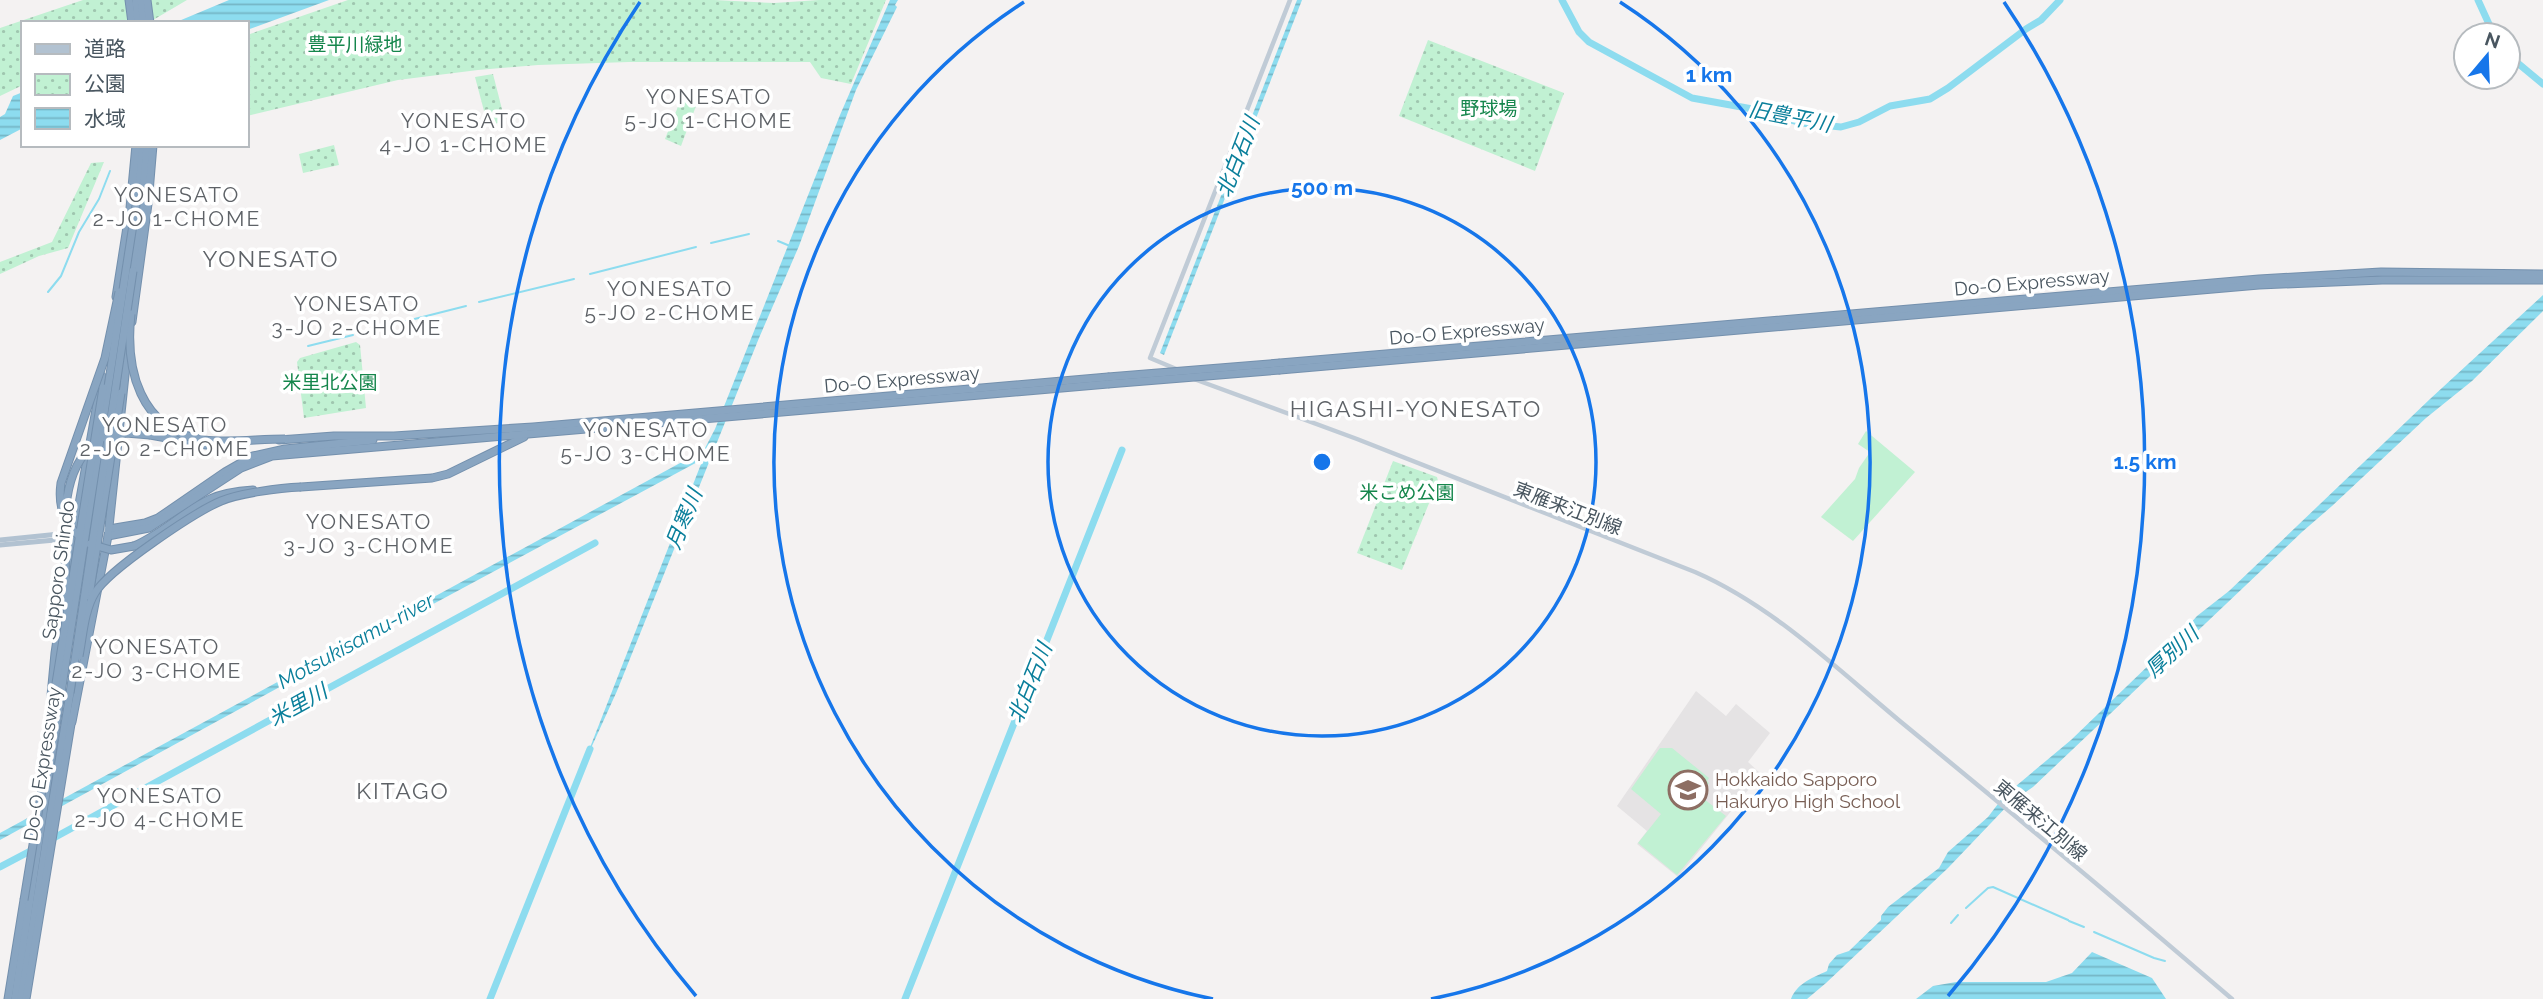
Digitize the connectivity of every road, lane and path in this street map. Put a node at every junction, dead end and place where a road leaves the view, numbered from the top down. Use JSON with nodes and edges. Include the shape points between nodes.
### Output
{"nodes":[{"id":1,"x":129,"y":0,"type":"edge"},
{"id":2,"x":136,"y":0,"type":"edge"},
{"id":3,"x":141,"y":0,"type":"edge"},
{"id":4,"x":147,"y":0,"type":"edge"},
{"id":5,"x":1290,"y":0,"type":"edge"},
{"id":6,"x":132,"y":21,"type":"edge"},
{"id":7,"x":138,"y":21,"type":"edge"},
{"id":8,"x":144,"y":21,"type":"edge"},
{"id":9,"x":150,"y":21,"type":"edge"},
{"id":10,"x":136,"y":147,"type":"edge"},
{"id":11,"x":141,"y":147,"type":"edge"},
{"id":12,"x":147,"y":147,"type":"edge"},
{"id":13,"x":153,"y":147,"type":"edge"},
{"id":14,"x":138,"y":192,"type":"junction"},
{"id":15,"x":133,"y":271,"type":"junction"},
{"id":16,"x":2543,"y":274,"type":"edge"},
{"id":17,"x":2543,"y":280,"type":"edge"},
{"id":18,"x":2193,"y":287,"type":"junction"},
{"id":19,"x":106,"y":362,"type":"junction"},
{"id":20,"x":122,"y":395,"type":"junction"},
{"id":21,"x":534,"y":432,"type":"junction"},
{"id":22,"x":285,"y":439,"type":"junction"},
{"id":23,"x":394,"y":440,"type":"junction"},
{"id":24,"x":298,"y":487,"type":"junction"},
{"id":25,"x":108,"y":533,"type":"junction"},
{"id":26,"x":90,"y":534,"type":"junction"},
{"id":27,"x":73,"y":535,"type":"junction"},
{"id":28,"x":0,"y":540,"type":"edge"},
{"id":29,"x":0,"y":545,"type":"edge"},
{"id":30,"x":61,"y":693,"type":"junction"},
{"id":31,"x":70,"y":693,"type":"junction"},
{"id":32,"x":50,"y":721,"type":"junction"},
{"id":33,"x":72,"y":722,"type":"junction"},
{"id":34,"x":8,"y":999,"type":"edge"},
{"id":35,"x":15,"y":999,"type":"edge"},
{"id":36,"x":24,"y":999,"type":"edge"},
{"id":37,"x":2232,"y":999,"type":"edge"}],
"edges":[{"from":1,"to":6,"type":"highway"},
{"from":2,"to":7,"type":"highway"},
{"from":3,"to":8,"type":"highway"},
{"from":4,"to":9,"type":"highway"},
{"from":5,"to":37,"type":"main road","name":"東雁来江別線","via":[[1150,358],[1725,586],[1750,600]]},
{"from":10,"to":19,"type":"highway","name":"Sapporo Shindo"},
{"from":11,"to":14,"type":"highway"},
{"from":12,"to":15,"type":"highway"},
{"from":13,"to":20,"type":"highway","name":"Sapporo Shindo"},
{"from":14,"to":24,"type":"highway","bridge":true,"via":[[105,358],[64,470],[63,516],[87,543],[121,549],[146,541],[219,496]]},
{"from":14,"to":26,"type":"highway","bridge":true},
{"from":15,"to":22,"type":"highway","bridge":true,"via":[[130,361],[138,388],[154,413],[172,428],[203,439]]},
{"from":15,"to":26,"type":"highway","bridge":true},
{"from":16,"to":18,"type":"highway","name":"Do-O Expressway","via":[[2381,272]]},
{"from":17,"to":18,"type":"highway","name":"Do-O Expressway","via":[[2382,279]]},
{"from":18,"to":21,"type":"highway","name":"Do-O Expressway","bridge":true},
{"from":19,"to":27,"type":"highway"},
{"from":19,"to":32,"type":"highway","name":"Sapporo Shindo","bridge":true},
{"from":20,"to":25,"type":"highway"},
{"from":20,"to":33,"type":"highway","name":"Sapporo Shindo","bridge":true},
{"from":21,"to":23,"type":"highway","name":"Do-O Expressway"},
{"from":21,"to":24,"type":"highway","via":[[440,476]]},
{"from":22,"to":23,"type":"highway"},
{"from":22,"to":30,"type":"highway","bridge":true,"via":[[221,446],[122,433],[104,438],[83,454],[67,500]]},
{"from":23,"to":25,"type":"highway","via":[[259,457],[158,518]]},
{"from":24,"to":31,"type":"highway","bridge":true,"via":[[221,501],[104,580],[89,607]]},
{"from":25,"to":27,"type":"main road"},
{"from":25,"to":33,"type":"highway"},
{"from":26,"to":30,"type":"highway","name":"Do-O Expressway","bridge":true},
{"from":26,"to":31,"type":"highway","name":"Do-O Expressway","bridge":true},
{"from":27,"to":28,"type":"main road"},
{"from":27,"to":29,"type":"main road"},
{"from":27,"to":32,"type":"highway","bridge":true},
{"from":30,"to":35,"type":"highway","name":"Do-O Expressway","bridge":true},
{"from":31,"to":36,"type":"highway","name":"Do-O Expressway"},
{"from":32,"to":34,"type":"highway","name":"Sapporo Shindo","bridge":true},
{"from":33,"to":36,"type":"highway","name":"Sapporo Shindo"}]}
